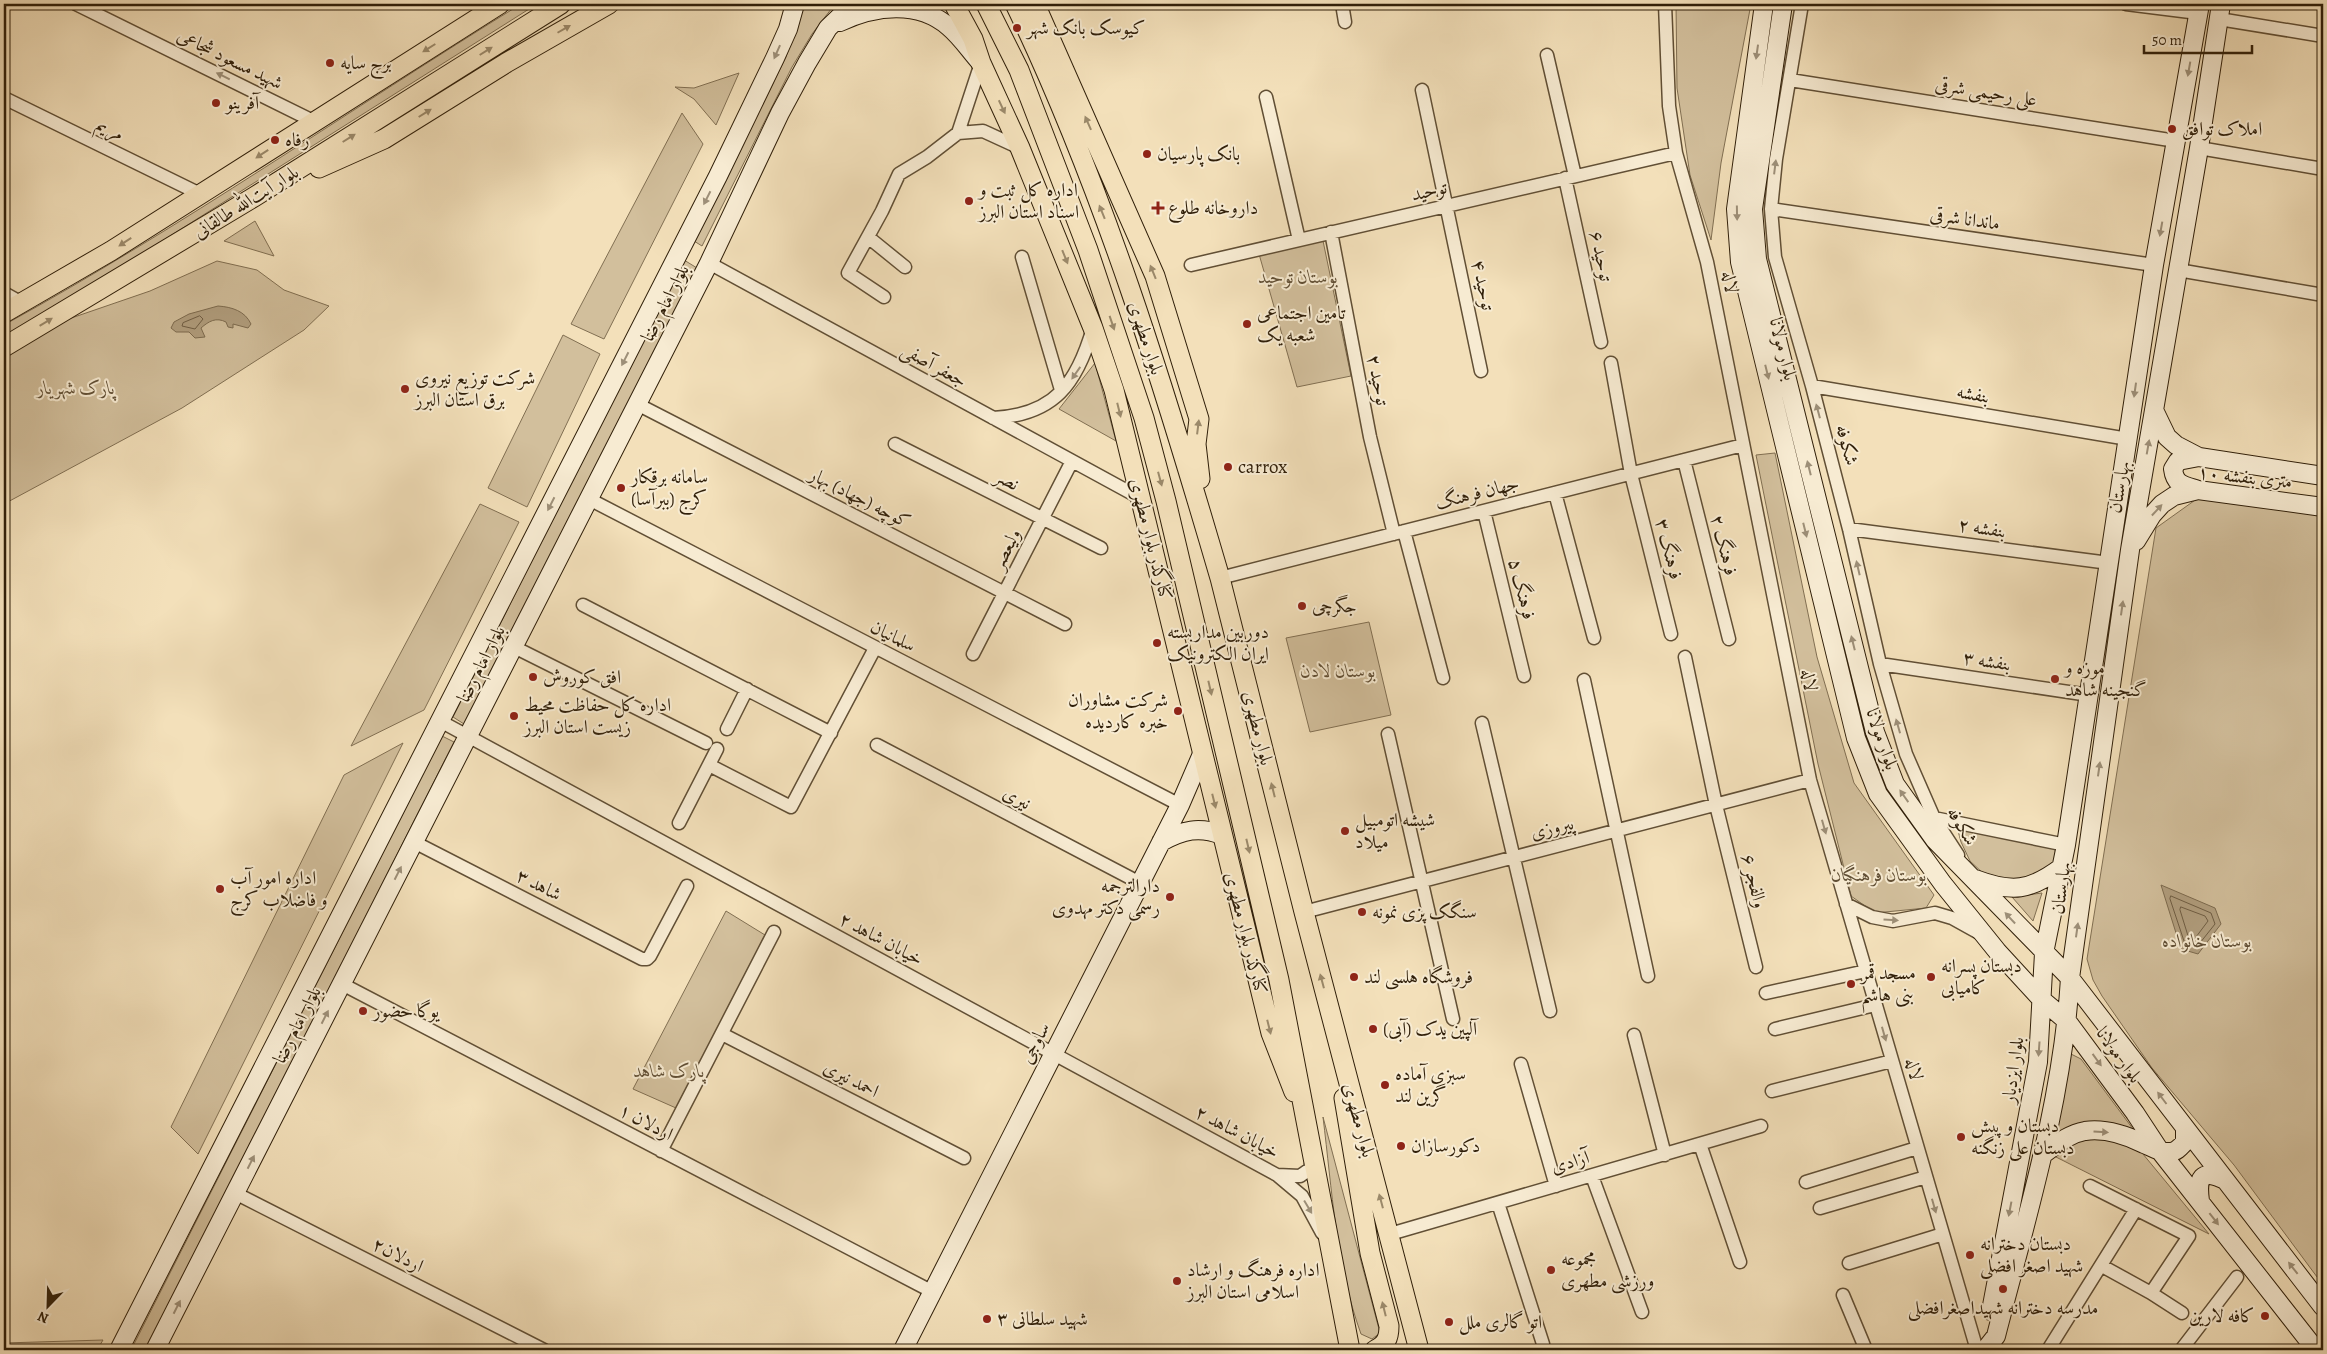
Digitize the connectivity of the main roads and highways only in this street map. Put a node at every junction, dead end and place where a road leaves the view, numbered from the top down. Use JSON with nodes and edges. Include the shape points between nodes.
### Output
{"nodes":[{"id":1,"x":561,"y":4,"type":"edge"},
{"id":2,"x":609,"y":4,"type":"edge"},
{"id":3,"x":846,"y":4,"type":"edge"},
{"id":4,"x":853,"y":4,"type":"edge"},
{"id":5,"x":954,"y":4,"type":"edge"},
{"id":6,"x":966,"y":4,"type":"edge"},
{"id":7,"x":986,"y":4,"type":"edge"},
{"id":8,"x":1015,"y":4,"type":"edge"},
{"id":9,"x":1035,"y":4,"type":"edge"},
{"id":10,"x":1764,"y":4,"type":"edge"},
{"id":11,"x":1783,"y":4,"type":"edge"},
{"id":12,"x":794,"y":5,"type":"edge"},
{"id":13,"x":488,"y":6,"type":"edge"},
{"id":14,"x":2199,"y":9,"type":"edge"},
{"id":15,"x":2220,"y":12,"type":"edge"},
{"id":16,"x":828,"y":28,"type":"junction"},
{"id":17,"x":981,"y":63,"type":"junction"},
{"id":18,"x":1019,"y":70,"type":"junction"},
{"id":19,"x":254,"y":197,"type":"junction"},
{"id":20,"x":4,"y":312,"type":"edge"},
{"id":21,"x":4,"y":347,"type":"edge"},
{"id":22,"x":2154,"y":410,"type":"junction"},
{"id":23,"x":2199,"y":457,"type":"junction"},
{"id":24,"x":2323,"y":476,"type":"edge"},
{"id":25,"x":2198,"y":490,"type":"junction"},
{"id":26,"x":2323,"y":507,"type":"edge"},
{"id":27,"x":1205,"y":528,"type":"junction"},
{"id":28,"x":2130,"y":550,"type":"junction"},
{"id":29,"x":1202,"y":754,"type":"junction"},
{"id":30,"x":1222,"y":835,"type":"junction"},
{"id":31,"x":1161,"y":842,"type":"junction"},
{"id":32,"x":2062,"y":867,"type":"junction"},
{"id":33,"x":1973,"y":879,"type":"junction"},
{"id":34,"x":2044,"y":953,"type":"junction"},
{"id":35,"x":2070,"y":978,"type":"junction"},
{"id":36,"x":2042,"y":1000,"type":"junction"},
{"id":37,"x":2067,"y":1021,"type":"junction"},
{"id":38,"x":1334,"y":1028,"type":"junction"},
{"id":39,"x":1306,"y":1114,"type":"junction"},
{"id":40,"x":2185,"y":1128,"type":"junction"},
{"id":41,"x":2160,"y":1151,"type":"junction"},
{"id":42,"x":2042,"y":1155,"type":"junction"},
{"id":43,"x":2225,"y":1180,"type":"junction"},
{"id":44,"x":2200,"y":1201,"type":"junction"},
{"id":45,"x":1336,"y":1275,"type":"junction"},
{"id":46,"x":2323,"y":1307,"type":"edge"},
{"id":47,"x":120,"y":1350,"type":"edge"},
{"id":48,"x":155,"y":1350,"type":"edge"},
{"id":49,"x":903,"y":1350,"type":"edge"},
{"id":50,"x":1350,"y":1350,"type":"edge"},
{"id":51,"x":1373,"y":1350,"type":"edge"},
{"id":52,"x":1419,"y":1350,"type":"edge"},
{"id":53,"x":1983,"y":1350,"type":"edge"},
{"id":54,"x":2316,"y":1350,"type":"edge"}],
"edges":[{"from":19,"to":1,"type":"main road","name":"بلوار آیت‌الله طالقانی","one_way":true},
{"from":19,"to":2,"type":"main road","one_way":true,"via":[[384,139]]},
{"from":3,"to":16,"type":"main road"},
{"from":4,"to":16,"type":"main road","name":"بلوار امام رضا"},
{"from":5,"to":17,"type":"main road","name":"کنارگذر بلوار مطهری","via":[[973,39]]},
{"from":6,"to":18,"type":"main road","via":[[985,33]]},
{"from":7,"to":18,"type":"main road","name":"بلوار مطهری"},
{"from":27,"to":8,"type":"main road","name":"بلوار مطهری","one_way":true,"via":[[1114,242],[1042,59]]},
{"from":27,"to":9,"type":"main road","one_way":true,"via":[[1196,444],[1199,418],[1155,276]]},
{"from":10,"to":36,"type":"main road","name":"بلوار مولانا","one_way":true,"via":[[1736,208],[1740,262],[1856,738],[1878,794],[1982,935]]},
{"from":33,"to":11,"type":"main road","name":"بلوار مولانا","one_way":true,"via":[[1935,840],[1896,784],[1875,732],[1757,259],[1753,209]]},
{"from":12,"to":47,"type":"main road","name":"بلوار امام رضا","one_way":true,"via":[[775,58],[718,176]]},
{"from":13,"to":20,"type":"main road","name":"بلوار آیت‌الله طالقانی","one_way":true,"via":[[111,251]]},
{"from":14,"to":32,"type":"main road","name":"بهارستان","one_way":true,"via":[[2154,265]]},
{"from":15,"to":22,"type":"main road","name":"بهارستان"},
{"from":16,"to":17,"type":"main road","via":[[868,10],[912,8],[931,14],[949,27]]},
{"from":48,"to":16,"type":"main road","name":"بلوار امام رضا","one_way":true,"via":[[638,404],[780,113]]},
{"from":17,"to":29,"type":"main road","name":"کنارگذر بلوار مطهری","one_way":true,"via":[[1020,148],[1093,328],[1114,390]]},
{"from":18,"to":39,"type":"main road","name":"بلوار مطهری","one_way":true,"via":[[1088,250],[1144,418],[1279,980]]},
{"from":21,"to":19,"type":"main road","name":"بلوار آیت‌الله طالقانی","one_way":true},
{"from":22,"to":23,"type":"main road","name":"۱۰ متری بنفشه","via":[[2167,437]]},
{"from":28,"to":22,"type":"main road","name":"بهارستان","one_way":true},
{"from":23,"to":24,"type":"main road","name":"۱۰ متری بنفشه"},
{"from":23,"to":25,"type":"main road","via":[[2178,461],[2173,468],[2178,483]]},
{"from":25,"to":26,"type":"main road","name":"۱۰ متری بنفشه"},
{"from":28,"to":25,"type":"main road","name":"۱۰ متری بنفشه","one_way":true,"via":[[2162,504],[2174,496]]},
{"from":38,"to":27,"type":"main road","name":"بلوار مطهری","one_way":true},
{"from":35,"to":28,"type":"main road","name":"بهارستان","one_way":true},
{"from":29,"to":30,"type":"main road","name":"کنارگذر بلوار مطهری","one_way":true},
{"from":29,"to":31,"type":"main road","name":"ساوجی"},
{"from":30,"to":31,"type":"main road","via":[[1195,828]]},
{"from":30,"to":39,"type":"main road","name":"کنارگذر بلوار مطهری","one_way":true,"via":[[1271,1033],[1288,1082]]},
{"from":31,"to":49,"type":"main road","name":"ساوجی"},
{"from":32,"to":33,"type":"main road","via":[[2042,882],[2020,888],[1994,886]]},
{"from":32,"to":34,"type":"main road","name":"بهارستان"},
{"from":34,"to":33,"type":"main road","name":"بلوار مولانا","one_way":true},
{"from":34,"to":35,"type":"main road","name":"بلوار مولانا"},
{"from":34,"to":36,"type":"main road","name":"بهارستان"},
{"from":35,"to":37,"type":"main road","name":"بهارستان"},
{"from":40,"to":35,"type":"main road","name":"بلوار مولانا","one_way":true},
{"from":36,"to":37,"type":"main road","name":"بلوار مولانا"},
{"from":36,"to":53,"type":"main road","name":"بلوار ایزدیار","one_way":true,"via":[[2038,1062]]},
{"from":37,"to":41,"type":"main road","name":"بلوار مولانا","one_way":true},
{"from":37,"to":42,"type":"main road","name":"بلوار ایزدیار"},
{"from":51,"to":38,"type":"main road","one_way":true,"via":[[1381,1347],[1389,1337],[1389,1326],[1356,1181]]},
{"from":52,"to":38,"type":"main road","name":"بلوار مطهری","one_way":true},
{"from":39,"to":45,"type":"main road","name":"بلوار مطهری"},
{"from":40,"to":41,"type":"main road","via":[[2185,1142],[2179,1149]]},
{"from":40,"to":43,"type":"main road","name":"بلوار مولانا"},
{"from":42,"to":41,"type":"main road","one_way":true,"via":[[2068,1136],[2086,1131],[2124,1135]]},
{"from":41,"to":44,"type":"main road","name":"بلوار مولانا"},
{"from":42,"to":53,"type":"main road","name":"بلوار ایزدیار","via":[[1996,1336]]},
{"from":43,"to":44,"type":"main road","via":[[2214,1174],[2199,1180]]},
{"from":46,"to":43,"type":"main road","name":"بلوار مولانا","one_way":true},
{"from":44,"to":54,"type":"main road","name":"بلوار مولانا","one_way":true},
{"from":45,"to":50,"type":"main road","name":"بلوار مطهری"},
{"from":45,"to":51,"type":"main road","via":[[1344,1291],[1357,1342],[1363,1348]]}]}
